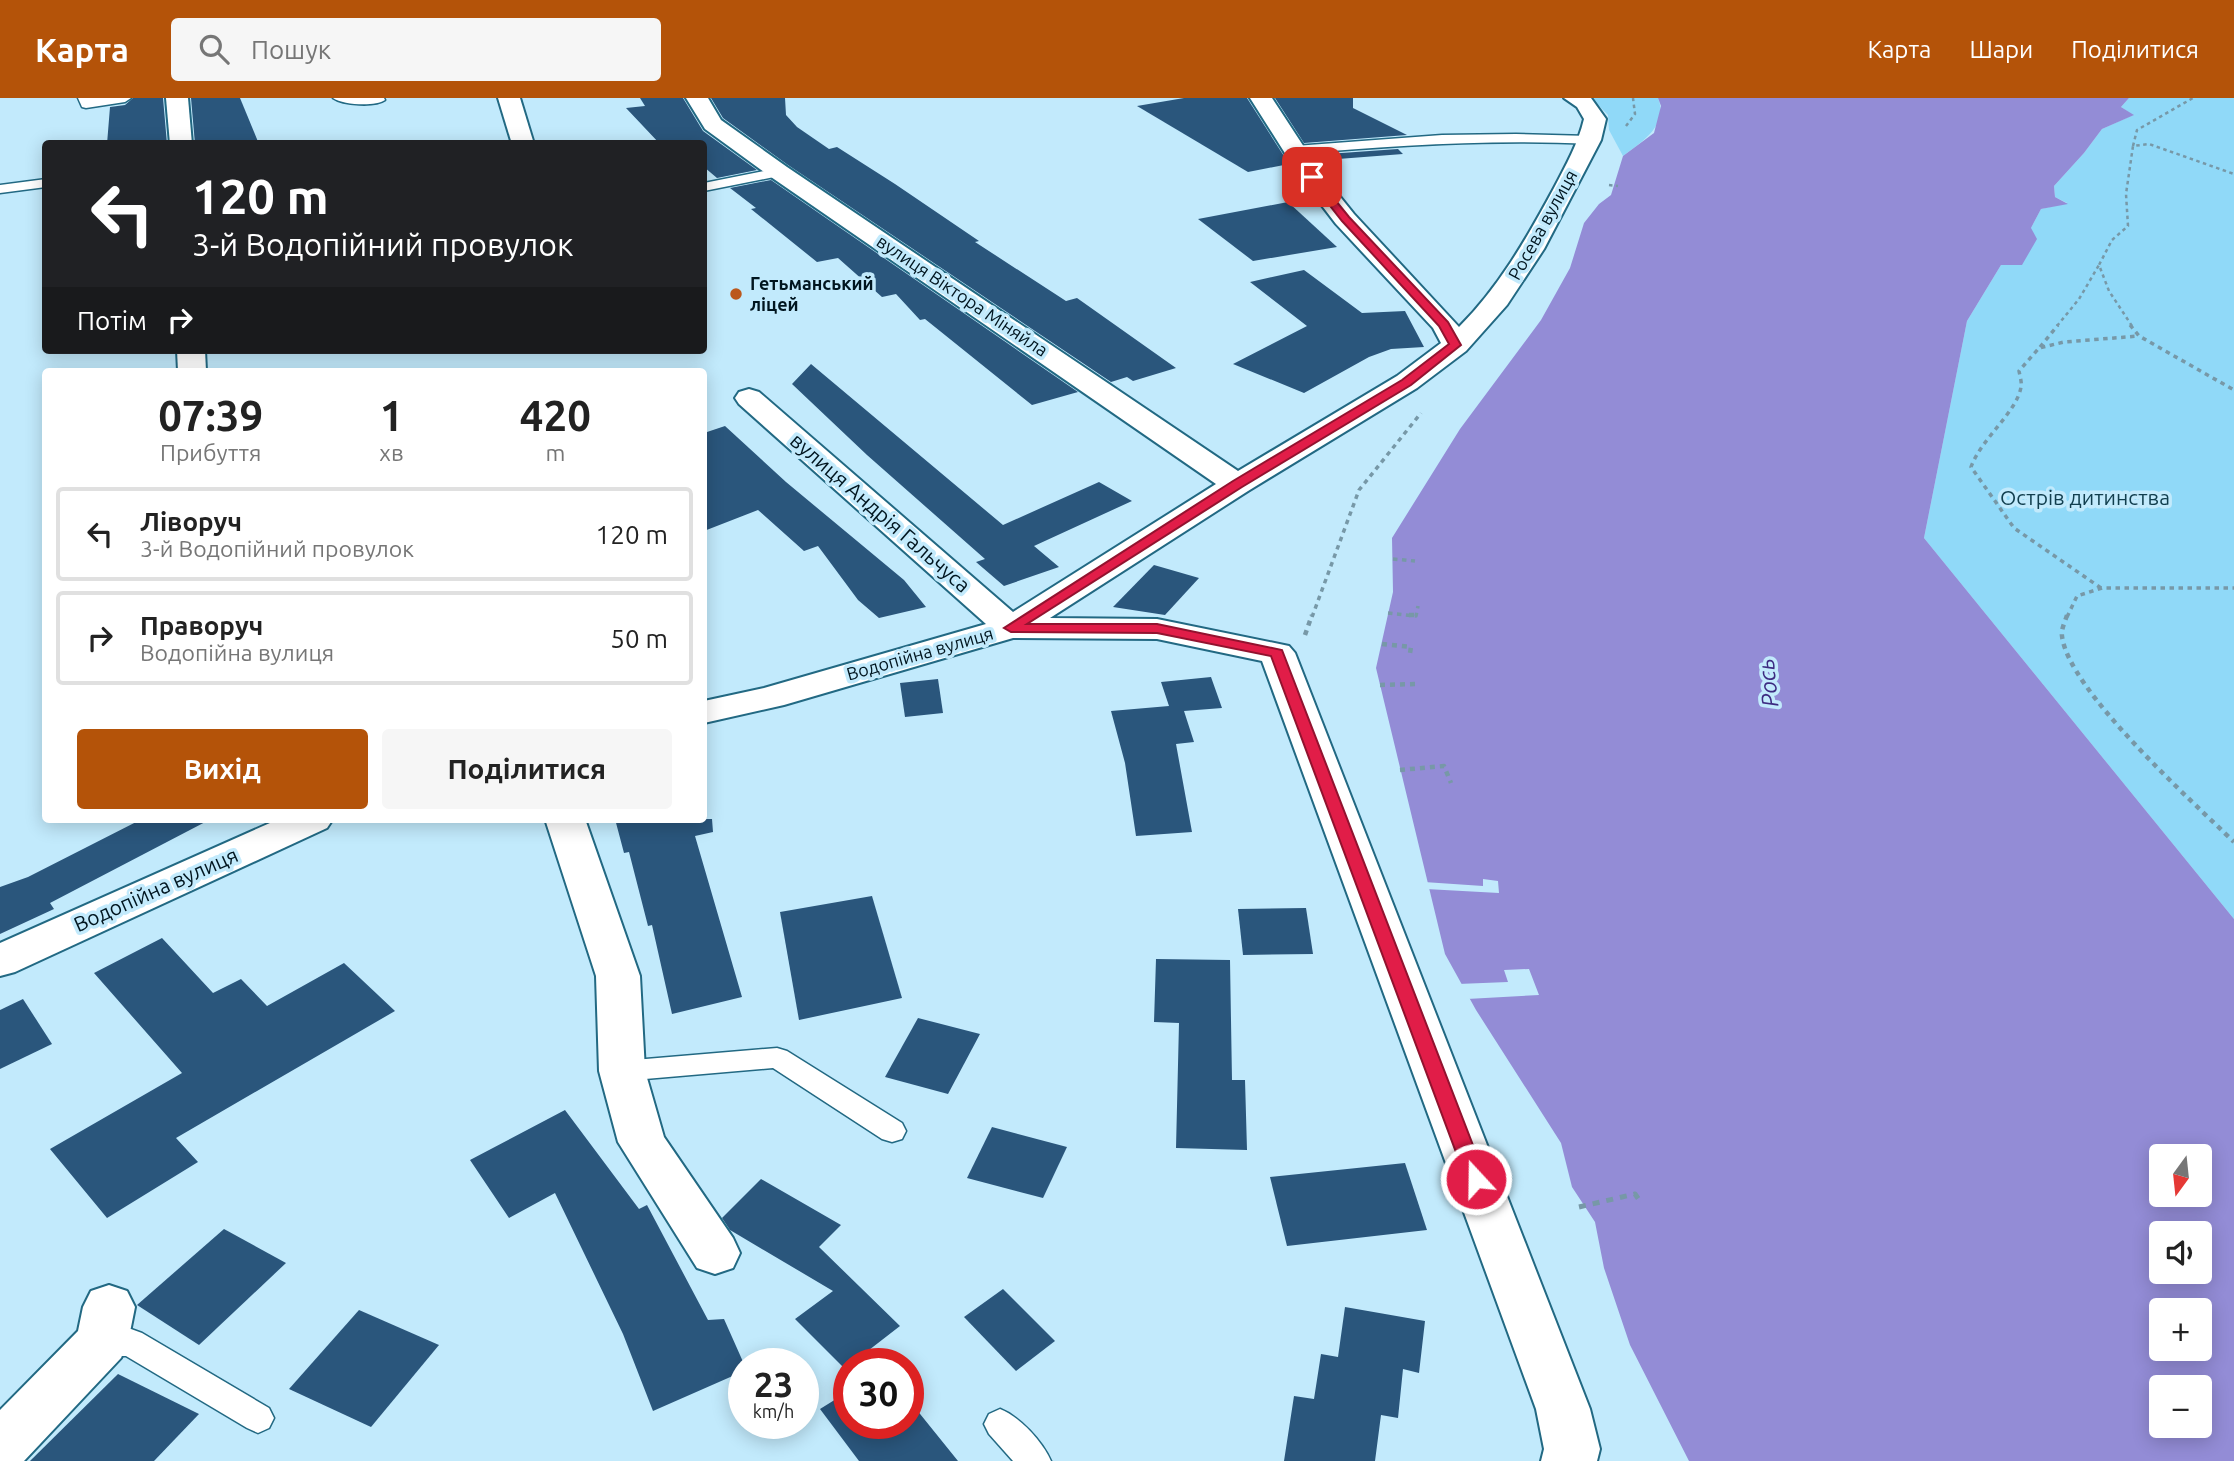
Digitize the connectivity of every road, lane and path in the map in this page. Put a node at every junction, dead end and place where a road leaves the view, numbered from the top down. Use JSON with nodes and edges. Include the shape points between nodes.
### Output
{"nodes":[{"id":1,"x":84,"y":98,"type":"edge"},
{"id":2,"x":125,"y":98,"type":"edge"},
{"id":3,"x":177,"y":98,"type":"edge"},
{"id":4,"x":339,"y":98,"type":"edge"},
{"id":5,"x":509,"y":98,"type":"edge"},
{"id":6,"x":697,"y":98,"type":"edge"},
{"id":7,"x":1261,"y":98,"type":"edge"},
{"id":8,"x":1575,"y":98,"type":"edge"},
{"id":9,"x":2193,"y":98,"type":"edge"},
{"id":10,"x":379,"y":100,"type":"edge"},
{"id":11,"x":181,"y":140,"type":"edge"},
{"id":12,"x":522,"y":140,"type":"edge"},
{"id":13,"x":1590,"y":140,"type":"junction"},
{"id":14,"x":2133,"y":146,"type":"junction"},
{"id":15,"x":1295,"y":150,"type":"junction"},
{"id":16,"x":779,"y":172,"type":"junction"},
{"id":17,"x":2234,"y":174,"type":"edge"},
{"id":18,"x":42,"y":184,"type":"edge"},
{"id":19,"x":1609,"y":185,"type":"dead end"},
{"id":20,"x":707,"y":186,"type":"edge"},
{"id":21,"x":1618,"y":186,"type":"dead end"},
{"id":22,"x":0,"y":189,"type":"edge"},
{"id":23,"x":2099,"y":265,"type":"junction"},
{"id":24,"x":2139,"y":336,"type":"junction"},
{"id":25,"x":1455,"y":345,"type":"junction"},
{"id":26,"x":2039,"y":348,"type":"junction"},
{"id":27,"x":2234,"y":390,"type":"edge"},
{"id":28,"x":749,"y":398,"type":"dead end"},
{"id":29,"x":1425,"y":408,"type":"dead end"},
{"id":30,"x":1237,"y":484,"type":"junction"},
{"id":31,"x":1393,"y":559,"type":"dead end"},
{"id":32,"x":1415,"y":561,"type":"dead end"},
{"id":33,"x":2102,"y":588,"type":"junction"},
{"id":34,"x":2234,"y":588,"type":"edge"},
{"id":35,"x":1418,"y":606,"type":"dead end"},
{"id":36,"x":1388,"y":612,"type":"dead end"},
{"id":37,"x":1011,"y":628,"type":"junction"},
{"id":38,"x":1303,"y":640,"type":"dead end"},
{"id":39,"x":1382,"y":644,"type":"dead end"},
{"id":40,"x":1410,"y":653,"type":"dead end"},
{"id":41,"x":1418,"y":684,"type":"dead end"},
{"id":42,"x":1380,"y":685,"type":"dead end"},
{"id":43,"x":707,"y":711,"type":"edge"},
{"id":44,"x":1400,"y":771,"type":"dead end"},
{"id":45,"x":1451,"y":783,"type":"dead end"},
{"id":46,"x":304,"y":823,"type":"edge"},
{"id":47,"x":566,"y":823,"type":"edge"},
{"id":48,"x":2234,"y":842,"type":"edge"},
{"id":49,"x":0,"y":961,"type":"edge"},
{"id":50,"x":622,"y":1071,"type":"junction"},
{"id":51,"x":892,"y":1130,"type":"dead end"},
{"id":52,"x":1642,"y":1204,"type":"dead end"},
{"id":53,"x":1578,"y":1207,"type":"dead end"},
{"id":54,"x":715,"y":1253,"type":"dead end"},
{"id":55,"x":105,"y":1325,"type":"joint"},
{"id":56,"x":258,"y":1418,"type":"dead end"},
{"id":57,"x":1000,"y":1424,"type":"dead end"},
{"id":58,"x":0,"y":1448,"type":"edge"},
{"id":59,"x":1572,"y":1457,"type":"edge"},
{"id":60,"x":1034,"y":1461,"type":"edge"}],
"edges":[{"from":1,"to":2,"type":"lane","via":[[86,104]]},
{"from":3,"to":11,"type":"street"},
{"from":4,"to":10,"type":"lane"},
{"from":5,"to":12,"type":"street"},
{"from":6,"to":16,"type":"street","name":"вулиця Віктора Міняйла","via":[[713,124]]},
{"from":7,"to":15,"type":"street"},
{"from":8,"to":13,"type":"street","via":[[1585,103],[1595,119]]},
{"from":9,"to":14,"type":"path","via":[[2137,130]]},
{"from":13,"to":15,"type":"lane","via":[[1432,139]]},
{"from":13,"to":25,"type":"street","name":"Росева вулиця","via":[[1518,274],[1489,313]]},
{"from":14,"to":17,"type":"path","via":[[2150,144]]},
{"from":14,"to":23,"type":"path","via":[[2126,194],[2128,226],[2112,240]]},
{"from":15,"to":25,"type":"street","via":[[1345,219],[1444,324]]},
{"from":16,"to":20,"type":"lane"},
{"from":16,"to":30,"type":"street","name":"вулиця Віктора Міняйла"},
{"from":18,"to":22,"type":"lane"},
{"from":19,"to":21,"type":"path"},
{"from":23,"to":24,"type":"path","via":[[2109,292]]},
{"from":23,"to":26,"type":"path","via":[[2079,299]]},
{"from":24,"to":26,"type":"path"},
{"from":24,"to":27,"type":"path"},
{"from":25,"to":30,"type":"street","name":"Водопійна вулиця","via":[[1406,382]]},
{"from":26,"to":33,"type":"path","via":[[2019,371],[2022,386],[2016,401],[1977,450],[1971,467],[2014,528]]},
{"from":28,"to":37,"type":"street","name":"вулиця Андрія Гальчуса"},
{"from":29,"to":38,"type":"path","via":[[1359,490]]},
{"from":30,"to":37,"type":"street","name":"Водопійна вулиця"},
{"from":31,"to":32,"type":"path"},
{"from":33,"to":34,"type":"path"},
{"from":33,"to":48,"type":"path","via":[[2077,596],[2068,614],[2062,636],[2067,660],[2111,717]]},
{"from":35,"to":36,"type":"path","via":[[1416,615]]},
{"from":37,"to":43,"type":"street","name":"Водопійна вулиця"},
{"from":37,"to":59,"type":"street","via":[[1157,629],[1277,653],[1563,1409]]},
{"from":39,"to":40,"type":"path","via":[[1410,647]]},
{"from":41,"to":42,"type":"path"},
{"from":44,"to":45,"type":"path","via":[[1444,766]]},
{"from":46,"to":49,"type":"street","name":"Водопійна вулиця"},
{"from":47,"to":50,"type":"street","via":[[618,976]]},
{"from":50,"to":51,"type":"lane","via":[[777,1058]]},
{"from":50,"to":54,"type":"street","via":[[642,1142]]},
{"from":52,"to":53,"type":"path","via":[[1635,1194]]},
{"from":55,"to":56,"type":"lane"},
{"from":55,"to":58,"type":"street"},
{"from":57,"to":60,"type":"lane"}]}
